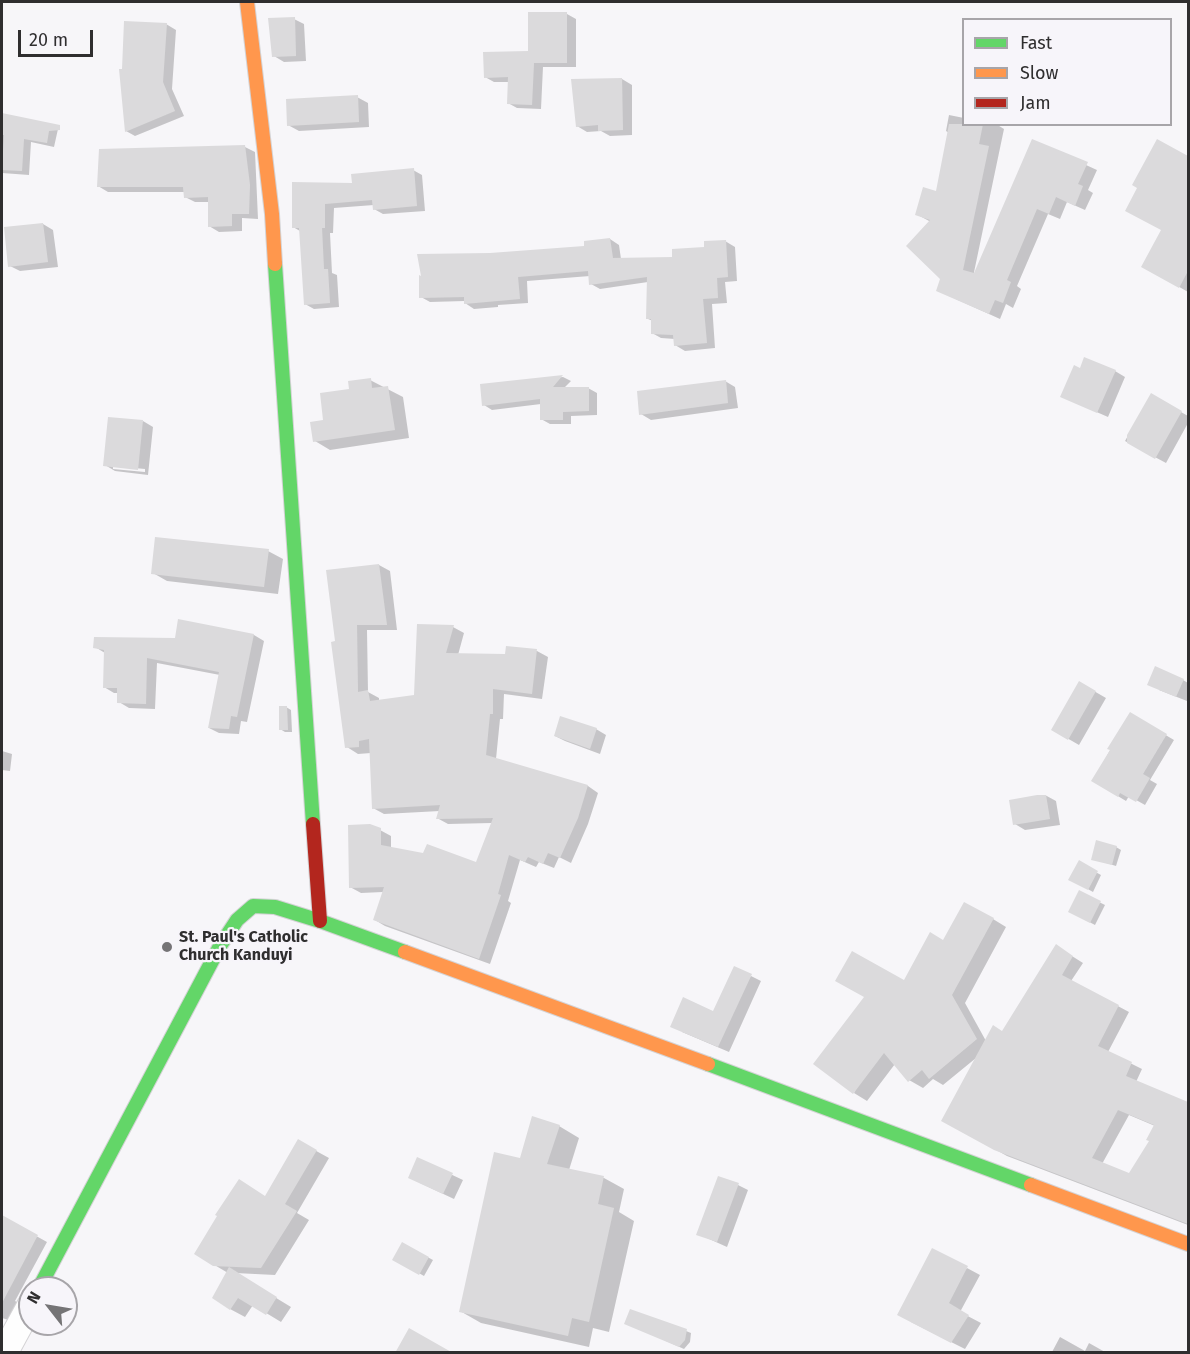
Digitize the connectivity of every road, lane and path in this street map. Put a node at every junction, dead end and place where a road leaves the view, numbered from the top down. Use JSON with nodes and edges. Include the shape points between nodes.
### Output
{"nodes":[{"id":1,"x":247,"y":2,"type":"edge"},
{"id":2,"x":320,"y":921,"type":"junction"},
{"id":3,"x":1188,"y":1244,"type":"edge"},
{"id":4,"x":45,"y":1276,"type":"edge"},
{"id":5,"x":18,"y":1326,"type":"edge"},
{"id":6,"x":6,"y":1345,"type":"edge"}],
"edges":[{"from":1,"to":2,"type":"street","via":[[272,214]]},
{"from":2,"to":3,"type":"street"},
{"from":2,"to":4,"type":"street","via":[[275,907],[253,906],[237,920]]},
{"from":5,"to":6,"type":"street"}]}
